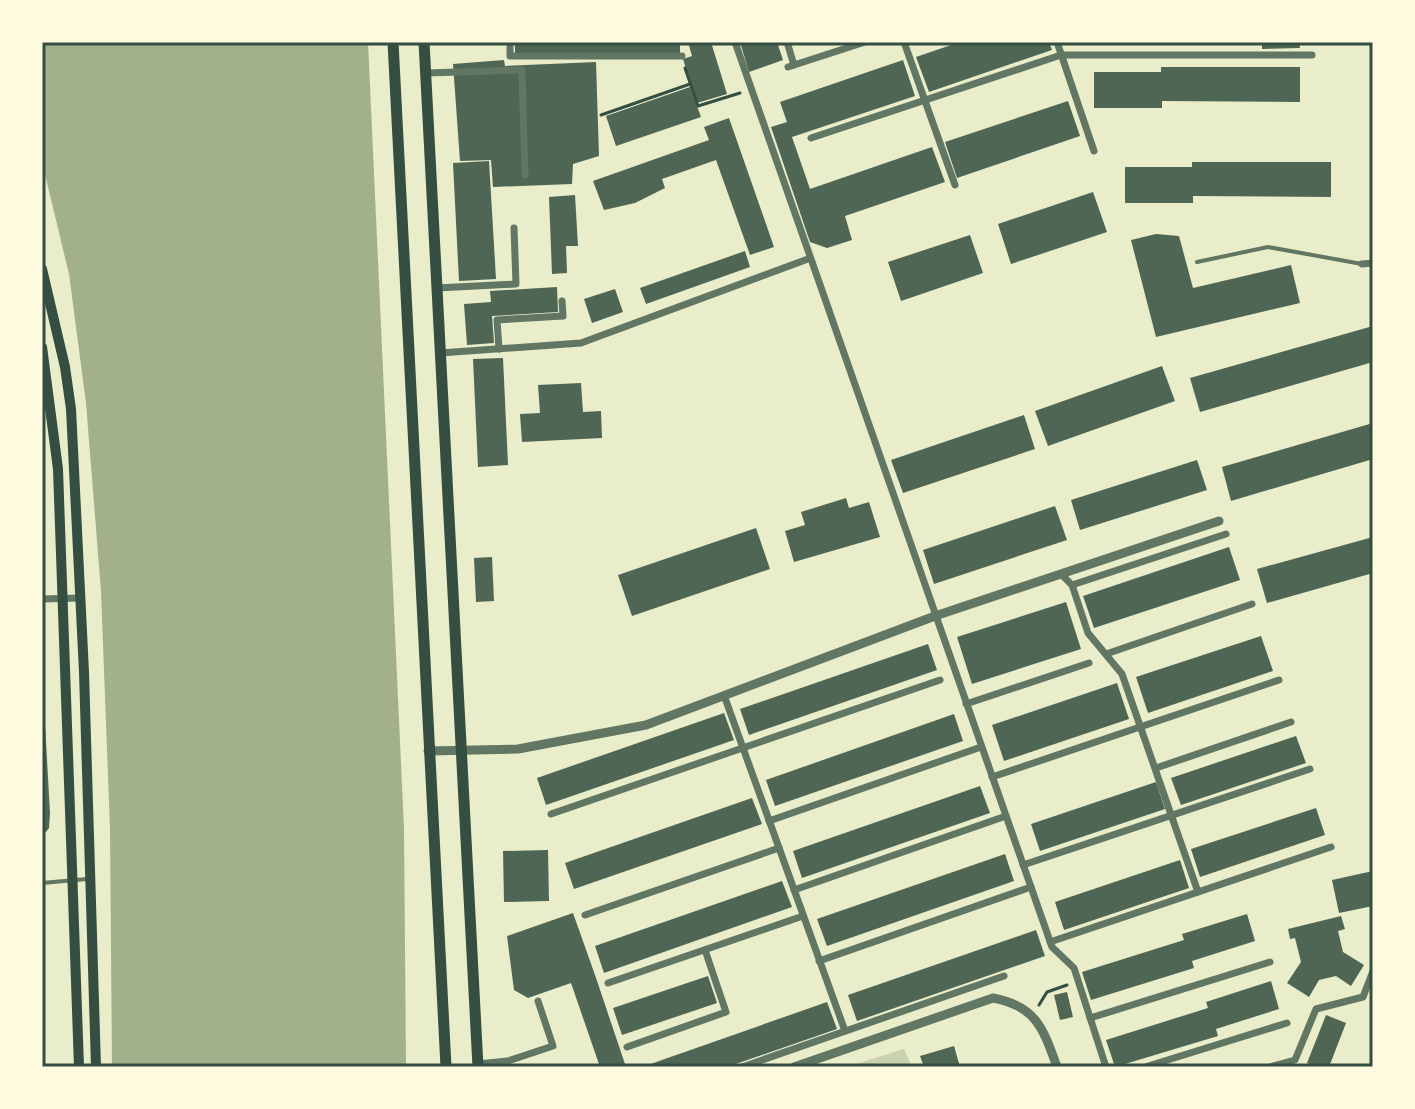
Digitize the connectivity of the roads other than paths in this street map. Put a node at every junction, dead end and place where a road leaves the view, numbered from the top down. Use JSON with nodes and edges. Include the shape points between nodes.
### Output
{"nodes":[{"id":1,"x":393,"y":42,"type":"edge"},
{"id":2,"x":424,"y":42,"type":"edge"},
{"id":3,"x":510,"y":42,"type":"edge"},
{"id":4,"x":735,"y":42,"type":"edge"},
{"id":5,"x":787,"y":42,"type":"edge"},
{"id":6,"x":865,"y":42,"type":"edge"},
{"id":7,"x":904,"y":42,"type":"edge"},
{"id":8,"x":1057,"y":42,"type":"edge"},
{"id":9,"x":1061,"y":55,"type":"junction"},
{"id":10,"x":1312,"y":55,"type":"dead end"},
{"id":11,"x":682,"y":56,"type":"road end"},
{"id":12,"x":426,"y":73,"type":"junction"},
{"id":13,"x":923,"y":100,"type":"junction"},
{"id":14,"x":811,"y":138,"type":"dead end"},
{"id":15,"x":1094,"y":151,"type":"dead end"},
{"id":16,"x":525,"y":175,"type":"dead end"},
{"id":17,"x":955,"y":185,"type":"dead end"},
{"id":18,"x":514,"y":228,"type":"dead end"},
{"id":19,"x":808,"y":259,"type":"junction"},
{"id":20,"x":1197,"y":262,"type":"dead end"},
{"id":21,"x":1362,"y":264,"type":"joint"},
{"id":22,"x":1373,"y":264,"type":"edge"},
{"id":23,"x":42,"y":269,"type":"edge"},
{"id":24,"x":437,"y":288,"type":"junction"},
{"id":25,"x":562,"y":301,"type":"dead end"},
{"id":26,"x":42,"y":347,"type":"edge"},
{"id":27,"x":499,"y":349,"type":"junction"},
{"id":28,"x":440,"y":353,"type":"junction"},
{"id":29,"x":1219,"y":521,"type":"dead end"},
{"id":30,"x":1226,"y":534,"type":"dead end"},
{"id":31,"x":1061,"y":574,"type":"junction"},
{"id":32,"x":1072,"y":585,"type":"junction"},
{"id":33,"x":63,"y":598,"type":"junction"},
{"id":34,"x":80,"y":598,"type":"junction"},
{"id":35,"x":42,"y":599,"type":"edge"},
{"id":36,"x":1252,"y":604,"type":"dead end"},
{"id":37,"x":935,"y":616,"type":"junction"},
{"id":38,"x":1106,"y":654,"type":"junction"},
{"id":39,"x":1089,"y":663,"type":"dead end"},
{"id":40,"x":940,"y":680,"type":"dead end"},
{"id":41,"x":1279,"y":680,"type":"dead end"},
{"id":42,"x":725,"y":698,"type":"junction"},
{"id":43,"x":966,"y":704,"type":"junction"},
{"id":44,"x":1291,"y":722,"type":"dead end"},
{"id":45,"x":1142,"y":726,"type":"junction"},
{"id":46,"x":981,"y":747,"type":"junction"},
{"id":47,"x":742,"y":748,"type":"junction"},
{"id":48,"x":428,"y":751,"type":"junction"},
{"id":49,"x":460,"y":751,"type":"junction"},
{"id":50,"x":1156,"y":768,"type":"junction"},
{"id":51,"x":1310,"y":769,"type":"dead end"},
{"id":52,"x":992,"y":777,"type":"junction"},
{"id":53,"x":551,"y":814,"type":"dead end"},
{"id":54,"x":1173,"y":815,"type":"junction"},
{"id":55,"x":1006,"y":816,"type":"junction"},
{"id":56,"x":769,"y":821,"type":"junction"},
{"id":57,"x":1331,"y":847,"type":"dead end"},
{"id":58,"x":779,"y":848,"type":"junction"},
{"id":59,"x":1023,"y":865,"type":"junction"},
{"id":60,"x":90,"y":878,"type":"junction"},
{"id":61,"x":73,"y":879,"type":"junction"},
{"id":62,"x":42,"y":883,"type":"edge"},
{"id":63,"x":1031,"y":887,"type":"junction"},
{"id":64,"x":794,"y":890,"type":"junction"},
{"id":65,"x":1198,"y":892,"type":"junction"},
{"id":66,"x":585,"y":915,"type":"dead end"},
{"id":67,"x":803,"y":916,"type":"junction"},
{"id":68,"x":1050,"y":942,"type":"junction"},
{"id":69,"x":705,"y":950,"type":"junction"},
{"id":70,"x":819,"y":961,"type":"junction"},
{"id":71,"x":1270,"y":962,"type":"dead end"},
{"id":72,"x":1373,"y":971,"type":"edge"},
{"id":73,"x":1004,"y":976,"type":"dead end"},
{"id":74,"x":608,"y":983,"type":"dead end"},
{"id":75,"x":538,"y":1001,"type":"dead end"},
{"id":76,"x":1090,"y":1018,"type":"junction"},
{"id":77,"x":1287,"y":1023,"type":"dead end"},
{"id":78,"x":845,"y":1031,"type":"junction"},
{"id":79,"x":627,"y":1047,"type":"dead end"},
{"id":80,"x":1297,"y":1064,"type":"edge"},
{"id":81,"x":478,"y":1066,"type":"edge"},
{"id":82,"x":79,"y":1067,"type":"edge"},
{"id":83,"x":96,"y":1067,"type":"edge"},
{"id":84,"x":446,"y":1067,"type":"edge"},
{"id":85,"x":742,"y":1067,"type":"edge"},
{"id":86,"x":794,"y":1067,"type":"edge"},
{"id":87,"x":1057,"y":1067,"type":"edge"},
{"id":88,"x":1106,"y":1067,"type":"edge"},
{"id":89,"x":1145,"y":1067,"type":"edge"},
{"id":90,"x":1270,"y":1067,"type":"edge"}],
"edges":[{"from":1,"to":48,"type":"main road"},
{"from":2,"to":12,"type":"main road"},
{"from":3,"to":11,"type":"street","via":[[510,56]]},
{"from":4,"to":19,"type":"street"},
{"from":5,"to":6,"type":"street","via":[[791,66]]},
{"from":7,"to":13,"type":"street"},
{"from":8,"to":9,"type":"street"},
{"from":9,"to":10,"type":"street"},
{"from":9,"to":13,"type":"street"},
{"from":9,"to":15,"type":"street"},
{"from":12,"to":16,"type":"street","via":[[522,70]]},
{"from":12,"to":24,"type":"main road"},
{"from":13,"to":14,"type":"street"},
{"from":13,"to":17,"type":"street"},
{"from":18,"to":24,"type":"street","via":[[516,284]]},
{"from":19,"to":27,"type":"street","via":[[581,343]]},
{"from":19,"to":37,"type":"street"},
{"from":20,"to":21,"type":"lane","via":[[1268,247]]},
{"from":21,"to":22,"type":"street"},
{"from":23,"to":34,"type":"main road","via":[[71,409]]},
{"from":24,"to":28,"type":"main road"},
{"from":25,"to":27,"type":"street","via":[[563,316],[497,320]]},
{"from":26,"to":33,"type":"main road","via":[[58,469]]},
{"from":27,"to":28,"type":"street"},
{"from":28,"to":49,"type":"main road"},
{"from":29,"to":31,"type":"street"},
{"from":30,"to":32,"type":"street"},
{"from":31,"to":32,"type":"street"},
{"from":31,"to":37,"type":"street"},
{"from":32,"to":38,"type":"street","via":[[1088,633]]},
{"from":33,"to":34,"type":"street"},
{"from":33,"to":35,"type":"street"},
{"from":33,"to":61,"type":"main road"},
{"from":34,"to":60,"type":"main road"},
{"from":36,"to":38,"type":"street"},
{"from":37,"to":42,"type":"street"},
{"from":37,"to":43,"type":"street"},
{"from":38,"to":45,"type":"street","via":[[1122,674]]},
{"from":39,"to":43,"type":"street"},
{"from":40,"to":47,"type":"street"},
{"from":41,"to":45,"type":"street"},
{"from":42,"to":47,"type":"street"},
{"from":42,"to":49,"type":"street","via":[[646,725],[578,739]]},
{"from":43,"to":46,"type":"street"},
{"from":44,"to":50,"type":"street"},
{"from":45,"to":50,"type":"street"},
{"from":45,"to":52,"type":"street"},
{"from":46,"to":52,"type":"street"},
{"from":46,"to":56,"type":"street"},
{"from":47,"to":53,"type":"street"},
{"from":47,"to":56,"type":"street"},
{"from":48,"to":49,"type":"street"},
{"from":48,"to":84,"type":"main road"},
{"from":49,"to":81,"type":"main road"},
{"from":50,"to":54,"type":"street"},
{"from":51,"to":54,"type":"street"},
{"from":52,"to":55,"type":"street"},
{"from":54,"to":59,"type":"street"},
{"from":54,"to":65,"type":"street"},
{"from":55,"to":59,"type":"street"},
{"from":55,"to":64,"type":"street"},
{"from":56,"to":58,"type":"street"},
{"from":57,"to":65,"type":"street"},
{"from":58,"to":64,"type":"street"},
{"from":58,"to":66,"type":"street"},
{"from":59,"to":63,"type":"street"},
{"from":60,"to":61,"type":"lane"},
{"from":60,"to":83,"type":"main road"},
{"from":61,"to":62,"type":"lane"},
{"from":61,"to":82,"type":"main road"},
{"from":63,"to":68,"type":"street"},
{"from":63,"to":70,"type":"street"},
{"from":64,"to":67,"type":"street"},
{"from":65,"to":68,"type":"street"},
{"from":67,"to":69,"type":"street"},
{"from":67,"to":70,"type":"street"},
{"from":68,"to":76,"type":"street","via":[[1074,968]]},
{"from":69,"to":74,"type":"street"},
{"from":69,"to":79,"type":"street","via":[[726,1012]]},
{"from":70,"to":78,"type":"street"},
{"from":71,"to":76,"type":"street"},
{"from":72,"to":80,"type":"street","via":[[1363,997],[1316,1009]]},
{"from":73,"to":78,"type":"street"},
{"from":75,"to":81,"type":"street","via":[[553,1046]]},
{"from":76,"to":88,"type":"street"},
{"from":77,"to":89,"type":"street"},
{"from":78,"to":85,"type":"street"},
{"from":80,"to":90,"type":"street"},
{"from":86,"to":87,"type":"street","via":[[993,998],[1031,1012]]}]}
